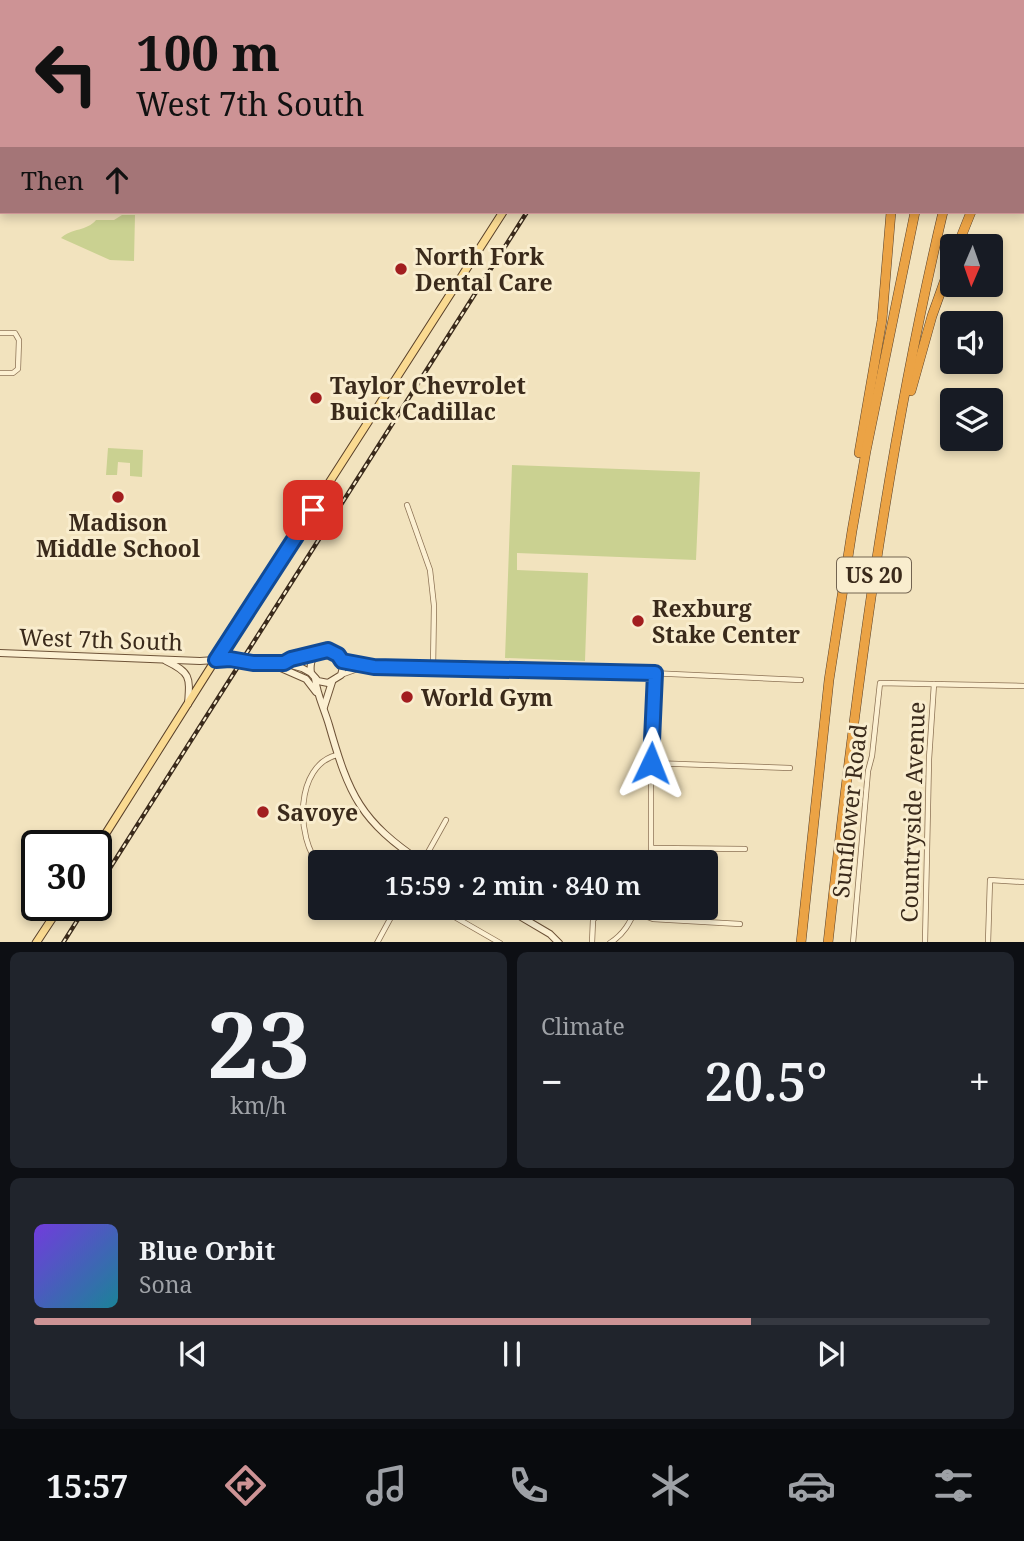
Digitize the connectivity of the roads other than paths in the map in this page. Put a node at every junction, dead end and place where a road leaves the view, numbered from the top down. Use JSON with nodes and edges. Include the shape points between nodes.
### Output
{"nodes":[{"id":1,"x":502,"y":214,"type":"edge"},
{"id":2,"x":891,"y":214,"type":"edge"},
{"id":3,"x":915,"y":214,"type":"edge"},
{"id":4,"x":943,"y":214,"type":"edge"},
{"id":5,"x":970,"y":214,"type":"edge"},
{"id":6,"x":962,"y":234,"type":"edge"},
{"id":7,"x":940,"y":294,"type":"edge"},
{"id":8,"x":0,"y":333,"type":"edge"},
{"id":9,"x":0,"y":373,"type":"edge"},
{"id":10,"x":350,"y":412,"type":"dead end"},
{"id":11,"x":368,"y":423,"type":"junction"},
{"id":12,"x":890,"y":471,"type":"junction"},
{"id":13,"x":407,"y":505,"type":"dead end"},
{"id":14,"x":847,"y":564,"type":"junction"},
{"id":15,"x":0,"y":653,"type":"edge"},
{"id":16,"x":316,"y":655,"type":"junction"},
{"id":17,"x":161,"y":658,"type":"junction"},
{"id":18,"x":216,"y":660,"type":"junction"},
{"id":19,"x":342,"y":661,"type":"junction"},
{"id":20,"x":284,"y":663,"type":"junction"},
{"id":21,"x":272,"y":664,"type":"junction"},
{"id":22,"x":366,"y":666,"type":"junction"},
{"id":23,"x":433,"y":668,"type":"junction"},
{"id":24,"x":655,"y":673,"type":"junction"},
{"id":25,"x":313,"y":675,"type":"junction"},
{"id":26,"x":341,"y":675,"type":"junction"},
{"id":27,"x":801,"y":680,"type":"dead end"},
{"id":28,"x":332,"y":682,"type":"junction"},
{"id":29,"x":934,"y":684,"type":"junction"},
{"id":30,"x":1024,"y":686,"type":"edge"},
{"id":31,"x":316,"y":693,"type":"junction"},
{"id":32,"x":188,"y":704,"type":"junction"},
{"id":33,"x":324,"y":707,"type":"junction"},
{"id":34,"x":337,"y":755,"type":"junction"},
{"id":35,"x":651,"y":763,"type":"junction"},
{"id":36,"x":790,"y":768,"type":"dead end"},
{"id":37,"x":446,"y":820,"type":"dead end"},
{"id":38,"x":108,"y":830,"type":"edge"},
{"id":39,"x":652,"y":848,"type":"joint"},
{"id":40,"x":745,"y":849,"type":"dead end"},
{"id":41,"x":312,"y":850,"type":"edge"},
{"id":42,"x":404,"y":850,"type":"edge"},
{"id":43,"x":429,"y":850,"type":"edge"},
{"id":44,"x":1024,"y":882,"type":"edge"},
{"id":45,"x":389,"y":920,"type":"edge"},
{"id":46,"x":460,"y":920,"type":"edge"},
{"id":47,"x":526,"y":920,"type":"edge"},
{"id":48,"x":593,"y":920,"type":"edge"},
{"id":49,"x":630,"y":920,"type":"edge"},
{"id":50,"x":670,"y":920,"type":"edge"},
{"id":51,"x":50,"y":921,"type":"edge"},
{"id":52,"x":740,"y":924,"type":"dead end"},
{"id":53,"x":37,"y":942,"type":"edge"},
{"id":54,"x":378,"y":942,"type":"edge"},
{"id":55,"x":498,"y":942,"type":"edge"},
{"id":56,"x":558,"y":942,"type":"edge"},
{"id":57,"x":592,"y":942,"type":"edge"},
{"id":58,"x":611,"y":942,"type":"edge"},
{"id":59,"x":801,"y":942,"type":"edge"},
{"id":60,"x":828,"y":942,"type":"edge"},
{"id":61,"x":853,"y":942,"type":"edge"},
{"id":62,"x":925,"y":942,"type":"edge"},
{"id":63,"x":988,"y":942,"type":"edge"}],
"edges":[{"from":1,"to":11,"type":"main road"},
{"from":2,"to":14,"type":"highway","via":[[882,320],[859,453]]},
{"from":3,"to":14,"type":"highway","number":"US 20"},
{"from":4,"to":12,"type":"highway","number":"US 20"},
{"from":5,"to":6,"type":"highway"},
{"from":7,"to":12,"type":"highway"},
{"from":8,"to":9,"type":"street","via":[[15,333],[19,340],[18,369]]},
{"from":10,"to":11,"type":"street"},
{"from":11,"to":18,"type":"main road"},
{"from":12,"to":60,"type":"highway","number":"US 20","via":[[855,701]]},
{"from":13,"to":23,"type":"street","via":[[430,570],[435,606]]},
{"from":14,"to":59,"type":"highway","number":"US 20","via":[[829,681]]},
{"from":15,"to":17,"type":"street","name":"West 7th South"},
{"from":16,"to":19,"type":"street","via":[[328,650]]},
{"from":16,"to":20,"type":"street","name":"West 7th South"},
{"from":16,"to":25,"type":"street","via":[[311,662]]},
{"from":17,"to":18,"type":"street","name":"West 7th South"},
{"from":17,"to":32,"type":"street","via":[[187,675]]},
{"from":18,"to":21,"type":"street","name":"West 7th South"},
{"from":18,"to":32,"type":"main road"},
{"from":19,"to":22,"type":"street"},
{"from":19,"to":26,"type":"street"},
{"from":20,"to":21,"type":"street","name":"West 7th South"},
{"from":20,"to":25,"type":"street","name":"West 7th South"},
{"from":21,"to":31,"type":"street","via":[[306,679]]},
{"from":22,"to":23,"type":"street"},
{"from":22,"to":26,"type":"street"},
{"from":23,"to":24,"type":"street"},
{"from":24,"to":27,"type":"street"},
{"from":24,"to":35,"type":"street"},
{"from":25,"to":28,"type":"street","via":[[323,683]]},
{"from":25,"to":31,"type":"street"},
{"from":26,"to":28,"type":"street"},
{"from":28,"to":33,"type":"street"},
{"from":29,"to":30,"type":"street"},
{"from":29,"to":61,"type":"street","name":"Sunflower Road","via":[[880,683]]},
{"from":29,"to":62,"type":"street","name":"Countryside Avenue"},
{"from":31,"to":33,"type":"street"},
{"from":32,"to":38,"type":"main road"},
{"from":33,"to":34,"type":"street"},
{"from":34,"to":41,"type":"street","via":[[313,772],[301,807]]},
{"from":34,"to":42,"type":"street","via":[[364,812]]},
{"from":35,"to":36,"type":"street"},
{"from":35,"to":39,"type":"street"},
{"from":37,"to":43,"type":"street"},
{"from":39,"to":40,"type":"street"},
{"from":44,"to":63,"type":"street","via":[[989,880]]},
{"from":45,"to":54,"type":"street"},
{"from":46,"to":55,"type":"street"},
{"from":47,"to":56,"type":"street"},
{"from":48,"to":57,"type":"street"},
{"from":49,"to":58,"type":"street"},
{"from":50,"to":52,"type":"street"},
{"from":51,"to":53,"type":"main road"}]}
